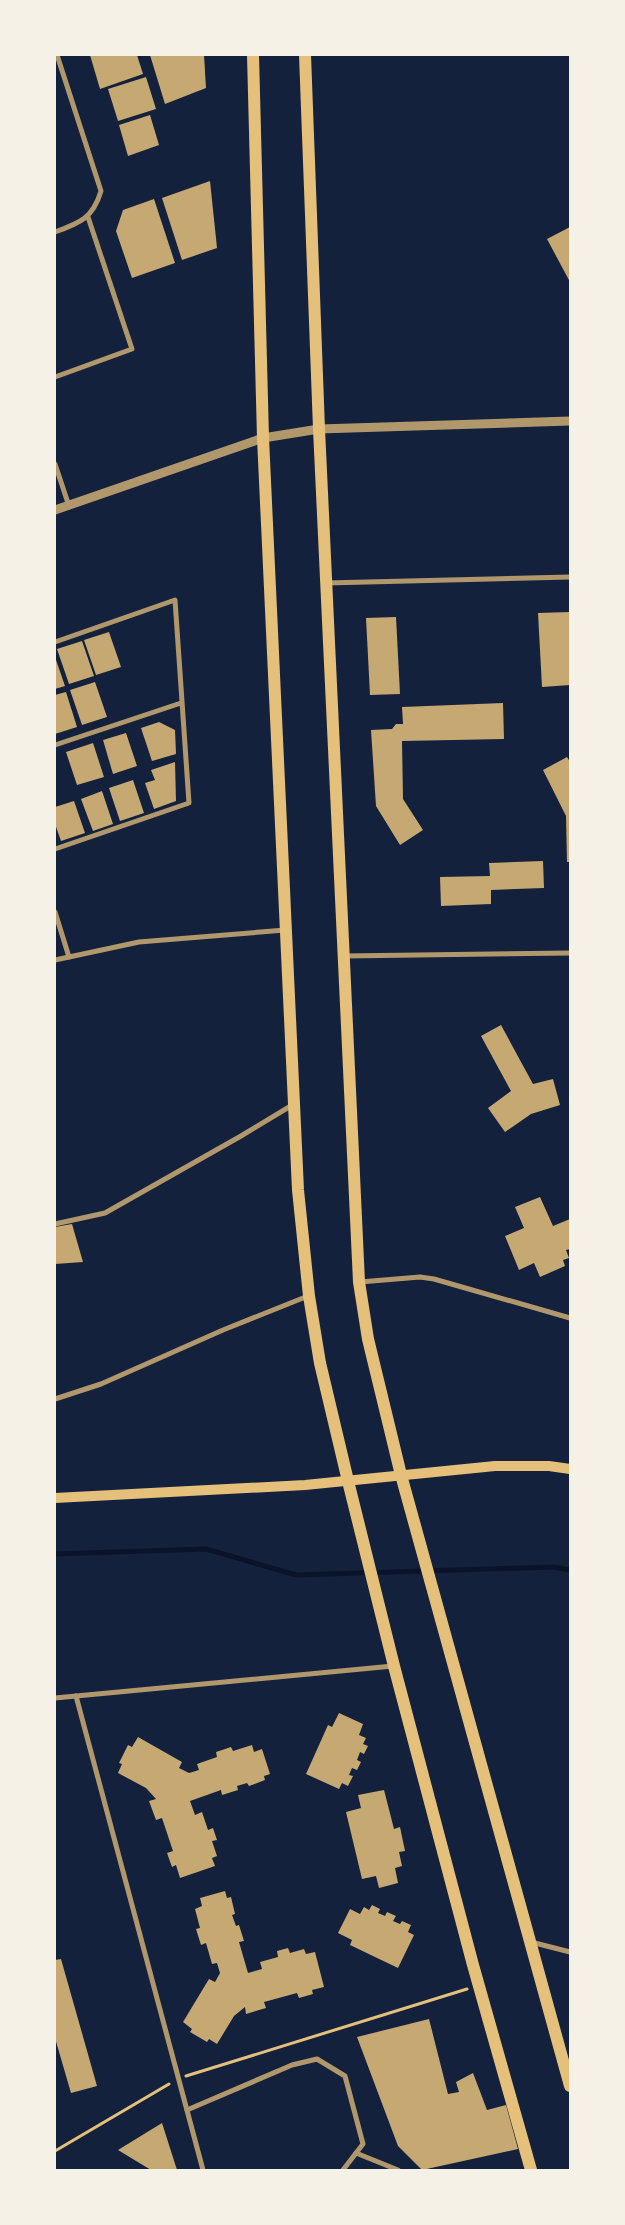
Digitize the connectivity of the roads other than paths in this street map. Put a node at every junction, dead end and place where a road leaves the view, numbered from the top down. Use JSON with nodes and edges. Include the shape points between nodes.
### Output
{"nodes":[{"id":1,"x":57,"y":55,"type":"edge"},
{"id":2,"x":253,"y":55,"type":"edge"},
{"id":3,"x":305,"y":55,"type":"edge"},
{"id":4,"x":88,"y":217,"type":"junction"},
{"id":5,"x":55,"y":232,"type":"edge"},
{"id":6,"x":55,"y":377,"type":"edge"},
{"id":7,"x":570,"y":421,"type":"edge"},
{"id":8,"x":319,"y":430,"type":"junction"},
{"id":9,"x":263,"y":438,"type":"junction"},
{"id":10,"x":55,"y":464,"type":"edge"},
{"id":11,"x":69,"y":506,"type":"junction"},
{"id":12,"x":55,"y":510,"type":"edge"},
{"id":13,"x":570,"y":577,"type":"edge"},
{"id":14,"x":326,"y":583,"type":"junction"},
{"id":15,"x":55,"y":642,"type":"edge"},
{"id":16,"x":181,"y":703,"type":"junction"},
{"id":17,"x":55,"y":745,"type":"edge"},
{"id":18,"x":55,"y":849,"type":"edge"},
{"id":19,"x":55,"y":912,"type":"edge"},
{"id":20,"x":286,"y":930,"type":"junction"},
{"id":21,"x":570,"y":953,"type":"edge"},
{"id":22,"x":343,"y":956,"type":"junction"},
{"id":23,"x":69,"y":957,"type":"junction"},
{"id":24,"x":55,"y":960,"type":"edge"},
{"id":25,"x":294,"y":1103,"type":"junction"},
{"id":26,"x":55,"y":1224,"type":"edge"},
{"id":27,"x":359,"y":1282,"type":"junction"},
{"id":28,"x":309,"y":1296,"type":"junction"},
{"id":29,"x":570,"y":1318,"type":"edge"},
{"id":30,"x":55,"y":1399,"type":"edge"},
{"id":31,"x":570,"y":1469,"type":"edge"},
{"id":32,"x":401,"y":1475,"type":"junction"},
{"id":33,"x":348,"y":1481,"type":"junction"},
{"id":34,"x":55,"y":1498,"type":"edge"},
{"id":35,"x":394,"y":1666,"type":"junction"},
{"id":36,"x":76,"y":1696,"type":"junction"},
{"id":37,"x":55,"y":1698,"type":"edge"},
{"id":38,"x":530,"y":1942,"type":"junction"},
{"id":39,"x":570,"y":1952,"type":"edge"},
{"id":40,"x":570,"y":2086,"type":"edge"},
{"id":41,"x":187,"y":2110,"type":"junction"},
{"id":42,"x":356,"y":2153,"type":"junction"},
{"id":43,"x":203,"y":2170,"type":"edge"},
{"id":44,"x":343,"y":2170,"type":"edge"},
{"id":45,"x":398,"y":2170,"type":"edge"},
{"id":46,"x":531,"y":2170,"type":"edge"}],
"edges":[{"from":1,"to":4,"type":"street","via":[[101,191],[97,206]]},
{"from":2,"to":9,"type":"main road"},
{"from":3,"to":8,"type":"main road"},
{"from":4,"to":5,"type":"street"},
{"from":4,"to":6,"type":"street","via":[[132,349]]},
{"from":7,"to":8,"type":"street"},
{"from":8,"to":9,"type":"street"},
{"from":8,"to":14,"type":"main road"},
{"from":9,"to":11,"type":"street"},
{"from":9,"to":20,"type":"main road"},
{"from":10,"to":11,"type":"street"},
{"from":11,"to":12,"type":"street"},
{"from":13,"to":14,"type":"street"},
{"from":14,"to":22,"type":"main road"},
{"from":15,"to":16,"type":"street","via":[[175,600]]},
{"from":16,"to":17,"type":"street"},
{"from":16,"to":18,"type":"street","via":[[189,803]]},
{"from":19,"to":23,"type":"street"},
{"from":20,"to":23,"type":"street","via":[[139,942]]},
{"from":20,"to":25,"type":"main road"},
{"from":21,"to":22,"type":"street"},
{"from":22,"to":27,"type":"main road"},
{"from":23,"to":24,"type":"street"},
{"from":25,"to":26,"type":"street","via":[[105,1213]]},
{"from":25,"to":28,"type":"main road","via":[[298,1190]]},
{"from":27,"to":29,"type":"street","via":[[420,1277],[434,1279]]},
{"from":27,"to":32,"type":"main road","via":[[368,1339]]},
{"from":28,"to":30,"type":"street","via":[[101,1384]]},
{"from":28,"to":33,"type":"main road","via":[[320,1363]]},
{"from":31,"to":32,"type":"main road","via":[[496,1466]]},
{"from":32,"to":33,"type":"main road"},
{"from":32,"to":38,"type":"main road"},
{"from":33,"to":34,"type":"main road"},
{"from":33,"to":35,"type":"main road"},
{"from":35,"to":36,"type":"street"},
{"from":35,"to":46,"type":"main road"},
{"from":36,"to":37,"type":"street"},
{"from":36,"to":41,"type":"street"},
{"from":38,"to":39,"type":"street"},
{"from":38,"to":40,"type":"main road"},
{"from":41,"to":42,"type":"street","via":[[292,2065],[317,2059],[345,2076],[363,2144]]},
{"from":41,"to":43,"type":"street"},
{"from":42,"to":44,"type":"street"},
{"from":42,"to":45,"type":"street"}]}
